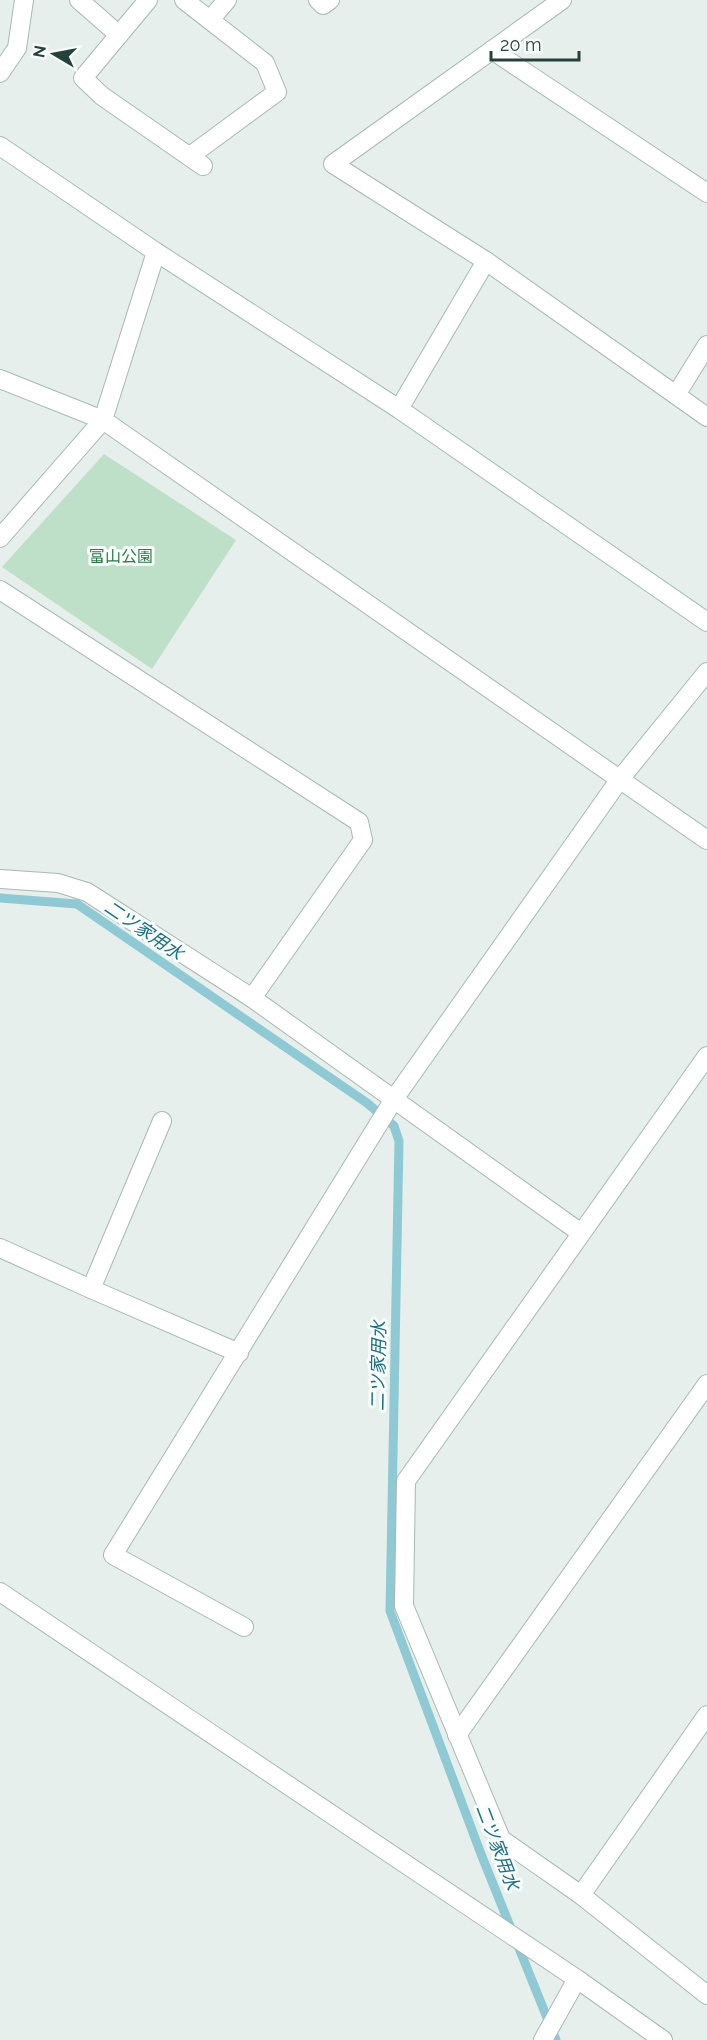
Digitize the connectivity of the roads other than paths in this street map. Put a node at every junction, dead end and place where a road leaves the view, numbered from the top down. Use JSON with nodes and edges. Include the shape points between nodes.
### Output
{"nodes":[{"id":1,"x":24,"y":0,"type":"edge"},
{"id":2,"x":79,"y":0,"type":"edge"},
{"id":3,"x":148,"y":0,"type":"edge"},
{"id":4,"x":184,"y":0,"type":"edge"},
{"id":5,"x":227,"y":0,"type":"edge"},
{"id":6,"x":318,"y":0,"type":"edge"},
{"id":7,"x":330,"y":0,"type":"edge"},
{"id":8,"x":562,"y":0,"type":"edge"},
{"id":9,"x":210,"y":20,"type":"junction"},
{"id":10,"x":119,"y":35,"type":"junction"},
{"id":11,"x":492,"y":50,"type":"junction"},
{"id":12,"x":0,"y":73,"type":"edge"},
{"id":13,"x":0,"y":146,"type":"edge"},
{"id":14,"x":707,"y":193,"type":"edge"},
{"id":15,"x":156,"y":252,"type":"junction"},
{"id":16,"x":486,"y":261,"type":"junction"},
{"id":17,"x":707,"y":345,"type":"edge"},
{"id":18,"x":0,"y":379,"type":"edge"},
{"id":19,"x":676,"y":395,"type":"junction"},
{"id":20,"x":399,"y":410,"type":"junction"},
{"id":21,"x":707,"y":417,"type":"edge"},
{"id":22,"x":103,"y":420,"type":"junction"},
{"id":23,"x":0,"y":538,"type":"edge"},
{"id":24,"x":0,"y":590,"type":"edge"},
{"id":25,"x":707,"y":622,"type":"edge"},
{"id":26,"x":707,"y":672,"type":"edge"},
{"id":27,"x":620,"y":779,"type":"junction"},
{"id":28,"x":707,"y":840,"type":"edge"},
{"id":29,"x":0,"y":879,"type":"edge"},
{"id":30,"x":252,"y":998,"type":"junction"},
{"id":31,"x":707,"y":1056,"type":"edge"},
{"id":32,"x":394,"y":1099,"type":"junction"},
{"id":33,"x":162,"y":1121,"type":"dead end"},
{"id":34,"x":581,"y":1233,"type":"junction"},
{"id":35,"x":0,"y":1248,"type":"edge"},
{"id":36,"x":90,"y":1289,"type":"junction"},
{"id":37,"x":239,"y":1353,"type":"junction"},
{"id":38,"x":707,"y":1384,"type":"edge"},
{"id":39,"x":0,"y":1592,"type":"edge"},
{"id":40,"x":244,"y":1627,"type":"dead end"},
{"id":41,"x":707,"y":1715,"type":"edge"},
{"id":42,"x":457,"y":1735,"type":"junction"},
{"id":43,"x":581,"y":1895,"type":"junction"},
{"id":44,"x":577,"y":1979,"type":"junction"},
{"id":45,"x":707,"y":1995,"type":"edge"},
{"id":46,"x":543,"y":2040,"type":"edge"},
{"id":47,"x":663,"y":2040,"type":"edge"}],
"edges":[{"from":1,"to":12,"type":"street","via":[[17,48]]},
{"from":2,"to":10,"type":"street"},
{"from":3,"to":10,"type":"street"},
{"from":4,"to":9,"type":"street"},
{"from":5,"to":9,"type":"street"},
{"from":6,"to":7,"type":"street","via":[[323,5]]},
{"from":8,"to":11,"type":"street"},
{"from":9,"to":10,"type":"street","via":[[265,63],[277,92],[197,161],[102,96],[83,78]]},
{"from":11,"to":14,"type":"street"},
{"from":11,"to":16,"type":"street","via":[[333,164]]},
{"from":13,"to":15,"type":"street"},
{"from":15,"to":20,"type":"street"},
{"from":15,"to":22,"type":"street"},
{"from":16,"to":19,"type":"street"},
{"from":16,"to":20,"type":"street"},
{"from":17,"to":19,"type":"street"},
{"from":18,"to":22,"type":"street"},
{"from":19,"to":21,"type":"street"},
{"from":20,"to":25,"type":"street"},
{"from":22,"to":23,"type":"street"},
{"from":22,"to":27,"type":"street"},
{"from":24,"to":30,"type":"street","via":[[359,822],[363,840]]},
{"from":26,"to":27,"type":"street"},
{"from":27,"to":28,"type":"street"},
{"from":27,"to":32,"type":"street"},
{"from":29,"to":30,"type":"street","via":[[58,883],[87,892]]},
{"from":30,"to":32,"type":"street"},
{"from":31,"to":34,"type":"street"},
{"from":32,"to":34,"type":"street"},
{"from":32,"to":37,"type":"street"},
{"from":33,"to":36,"type":"street"},
{"from":34,"to":42,"type":"street","via":[[406,1481],[404,1606]]},
{"from":35,"to":36,"type":"street"},
{"from":36,"to":37,"type":"street"},
{"from":37,"to":40,"type":"street","via":[[113,1555]]},
{"from":38,"to":42,"type":"street"},
{"from":39,"to":44,"type":"street"},
{"from":41,"to":43,"type":"street"},
{"from":42,"to":43,"type":"street","via":[[501,1839]]},
{"from":43,"to":45,"type":"street"},
{"from":44,"to":46,"type":"street"},
{"from":44,"to":47,"type":"street"}]}
